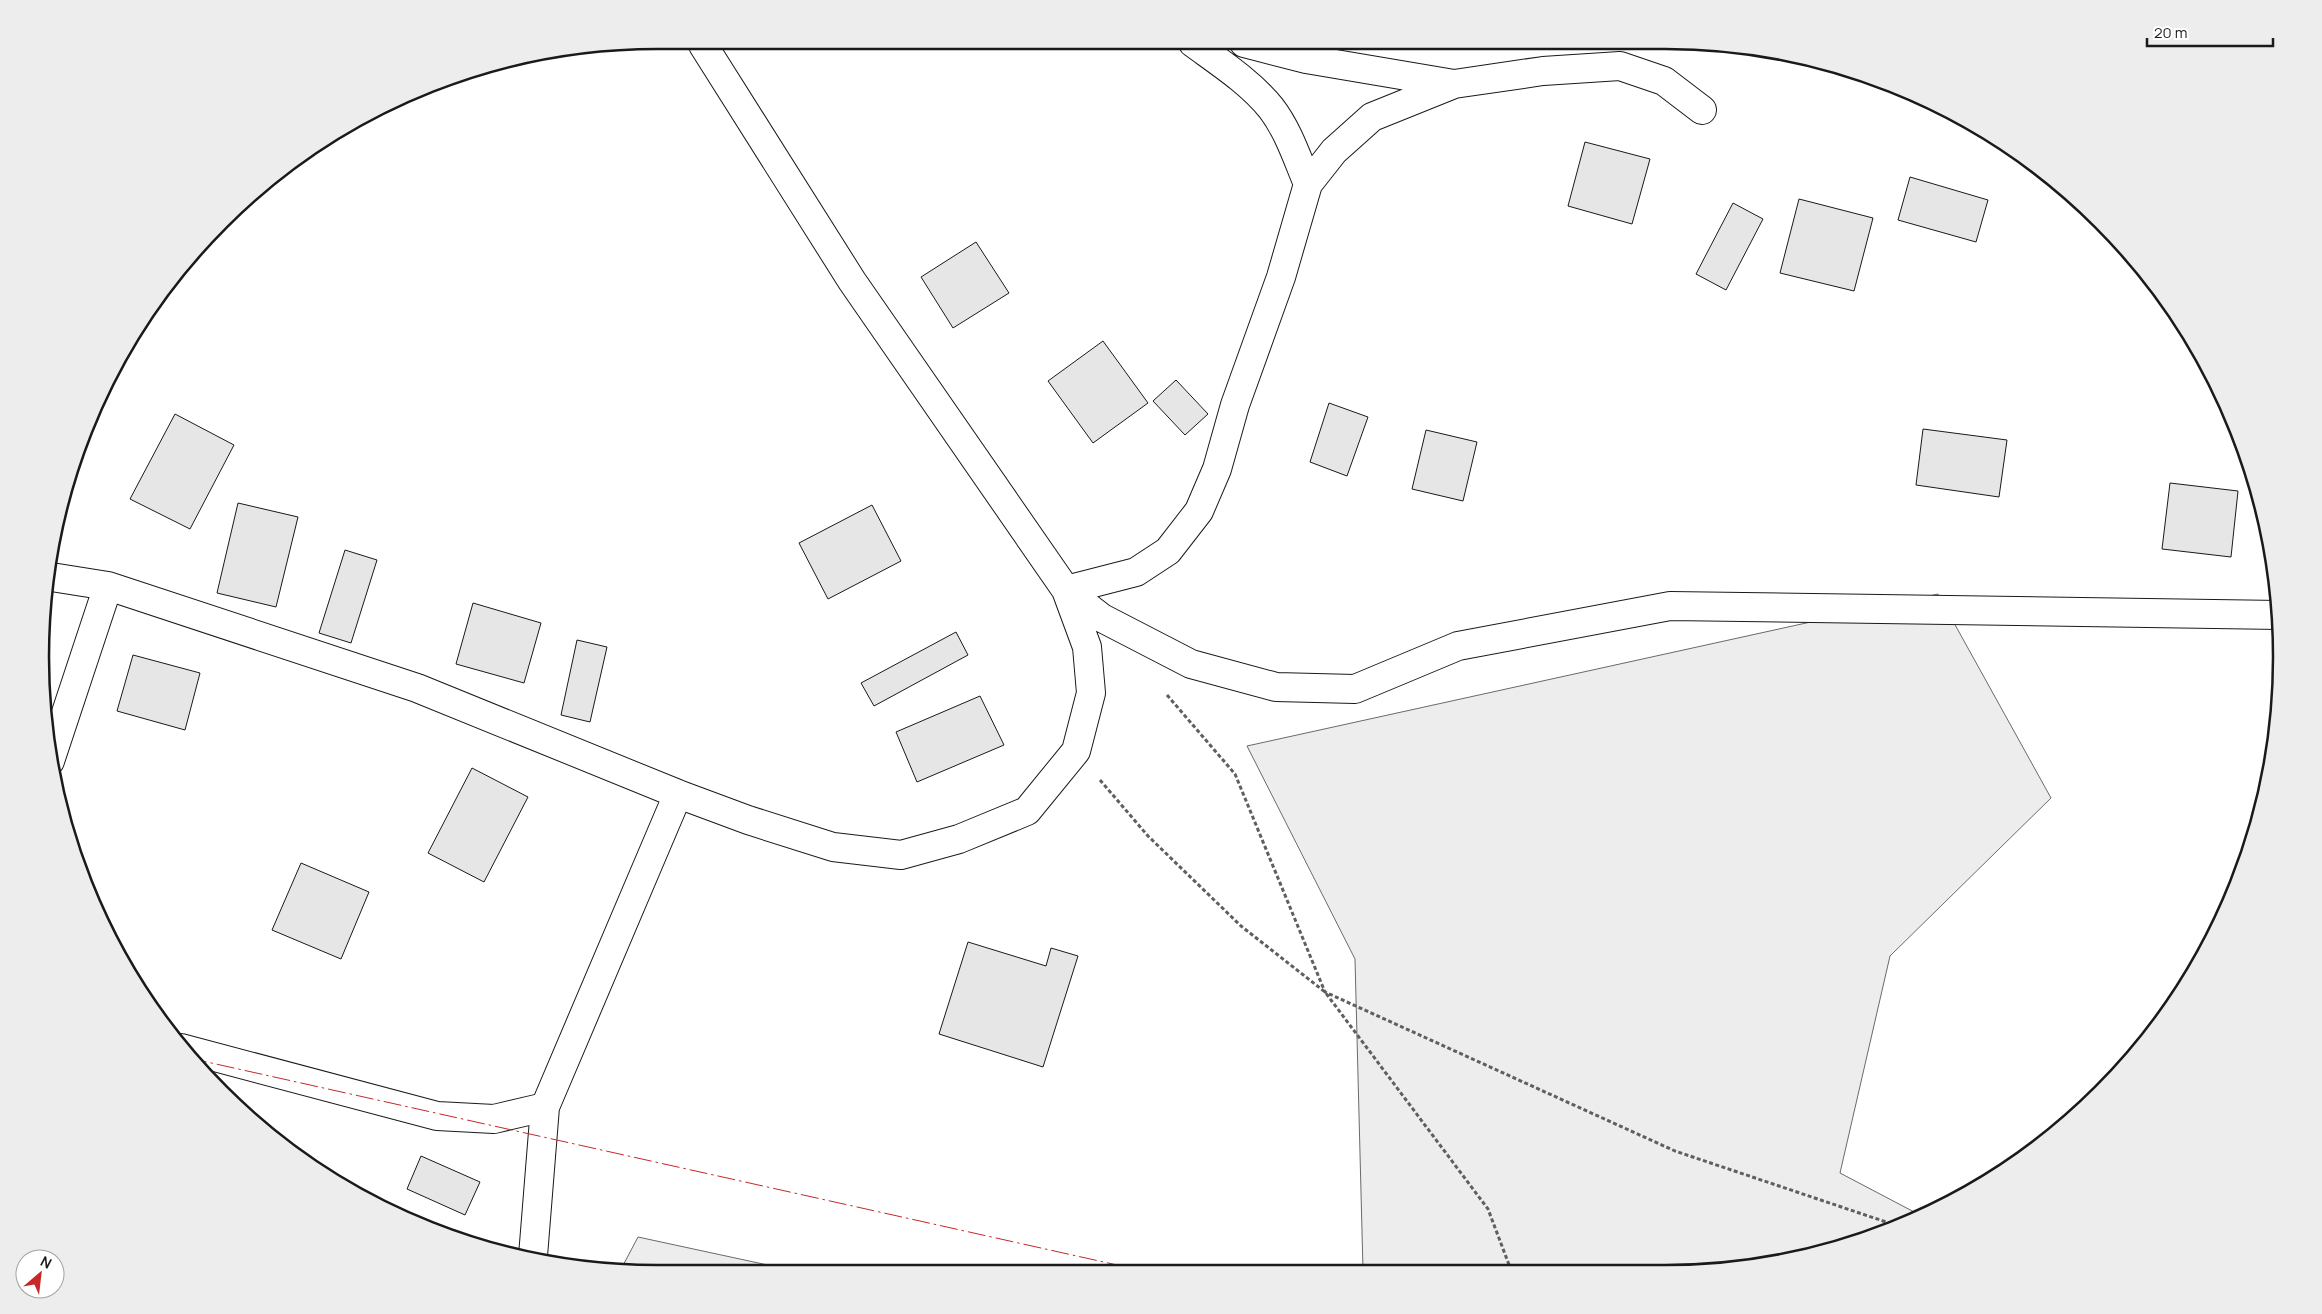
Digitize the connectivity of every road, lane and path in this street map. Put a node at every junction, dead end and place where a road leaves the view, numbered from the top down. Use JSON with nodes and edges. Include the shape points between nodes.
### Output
{"nodes":[{"id":1,"x":706,"y":49,"type":"edge"},
{"id":2,"x":1202,"y":49,"type":"edge"},
{"id":3,"x":1267,"y":49,"type":"edge"},
{"id":4,"x":1454,"y":84,"type":"junction"},
{"id":5,"x":1702,"y":110,"type":"dead end"},
{"id":6,"x":1308,"y":184,"type":"junction"},
{"id":7,"x":54,"y":577,"type":"edge"},
{"id":8,"x":108,"y":586,"type":"junction"},
{"id":9,"x":1066,"y":590,"type":"junction"},
{"id":10,"x":2272,"y":615,"type":"edge"},
{"id":11,"x":1165,"y":693,"type":"dead end"},
{"id":12,"x":55,"y":745,"type":"edge"},
{"id":13,"x":1076,"y":751,"type":"junction"},
{"id":14,"x":678,"y":794,"type":"junction"},
{"id":15,"x":1325,"y":992,"type":"junction"},
{"id":16,"x":194,"y":1051,"type":"edge"},
{"id":17,"x":545,"y":1106,"type":"junction"},
{"id":18,"x":1887,"y":1223,"type":"edge"},
{"id":19,"x":534,"y":1253,"type":"edge"},
{"id":20,"x":1509,"y":1265,"type":"edge"}],
"edges":[{"from":1,"to":9,"type":"street","via":[[852,281]]},
{"from":2,"to":6,"type":"street","via":[[1227,67],[1270,107],[1287,134]]},
{"from":3,"to":4,"type":"street","via":[[1306,59]]},
{"from":4,"to":5,"type":"street","via":[[1543,71],[1620,66],[1664,81]]},
{"from":4,"to":6,"type":"street","via":[[1372,117],[1334,150]]},
{"from":6,"to":9,"type":"street","via":[[1217,469],[1199,511],[1168,550],[1136,572]]},
{"from":7,"to":8,"type":"street"},
{"from":8,"to":12,"type":"street"},
{"from":8,"to":14,"type":"street","via":[[417,688]]},
{"from":9,"to":10,"type":"street","via":[[1102,618],[1191,664],[1276,687],[1355,689],[1458,646],[1670,606]]},
{"from":9,"to":13,"type":"street","via":[[1087,647],[1091,693]]},
{"from":11,"to":15,"type":"path","via":[[1235,774]]},
{"from":13,"to":14,"type":"street","via":[[1027,811],[959,839],[901,855],[833,847]]},
{"from":13,"to":15,"type":"path","via":[[1148,836],[1241,926]]},
{"from":14,"to":17,"type":"street"},
{"from":15,"to":18,"type":"path","via":[[1675,1151]]},
{"from":15,"to":20,"type":"path","via":[[1488,1209]]},
{"from":16,"to":17,"type":"street","via":[[437,1116],[494,1119]]},
{"from":17,"to":19,"type":"street"}]}
